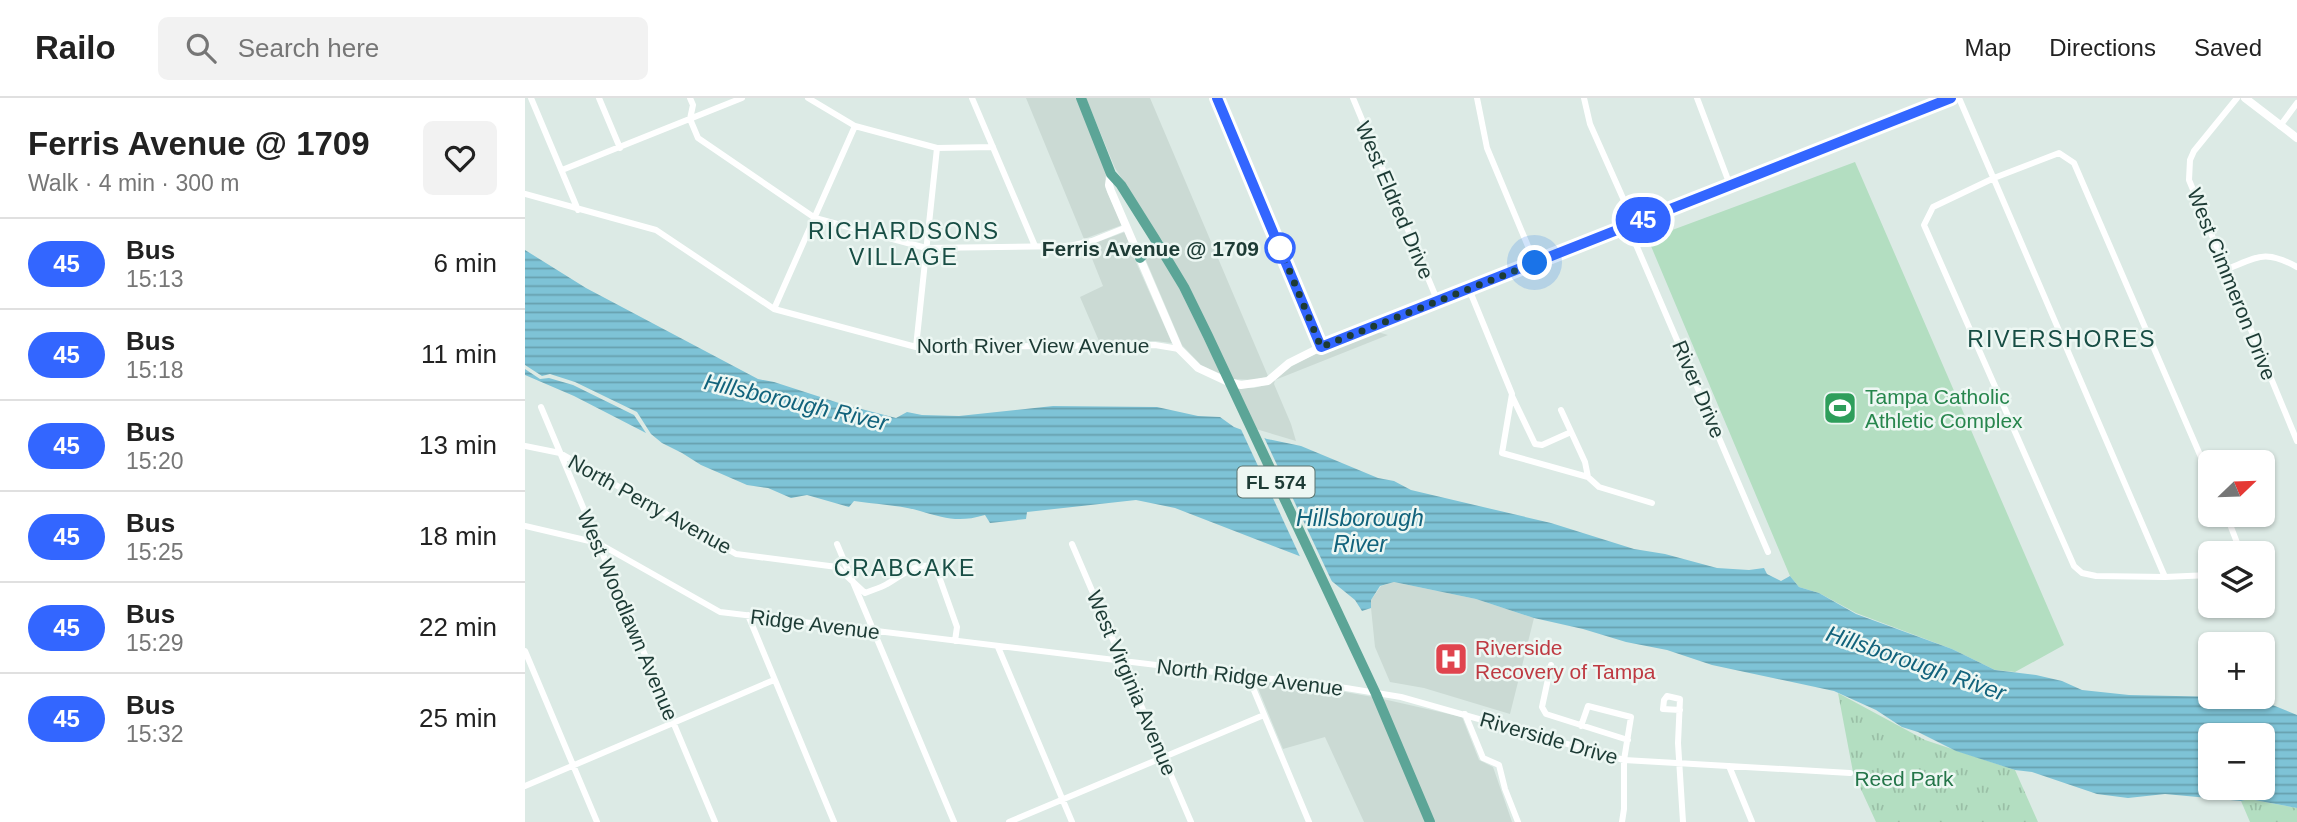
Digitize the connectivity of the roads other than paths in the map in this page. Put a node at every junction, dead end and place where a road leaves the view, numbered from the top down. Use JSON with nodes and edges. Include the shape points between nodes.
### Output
{"nodes":[{"id":1,"x":531,"y":98,"type":"edge"},
{"id":2,"x":599,"y":98,"type":"edge"},
{"id":3,"x":690,"y":98,"type":"edge"},
{"id":4,"x":742,"y":98,"type":"edge"},
{"id":5,"x":808,"y":98,"type":"edge"},
{"id":6,"x":972,"y":98,"type":"edge"},
{"id":7,"x":1081,"y":98,"type":"edge"},
{"id":8,"x":1217,"y":98,"type":"edge"},
{"id":9,"x":1353,"y":98,"type":"edge"},
{"id":10,"x":1478,"y":98,"type":"edge"},
{"id":11,"x":1584,"y":98,"type":"edge"},
{"id":12,"x":1697,"y":98,"type":"edge"},
{"id":13,"x":1951,"y":98,"type":"edge"},
{"id":14,"x":1959,"y":98,"type":"edge"},
{"id":15,"x":2237,"y":98,"type":"edge"},
{"id":16,"x":2245,"y":98,"type":"edge"},
{"id":17,"x":2297,"y":103,"type":"edge"},
{"id":18,"x":691,"y":119,"type":"junction"},
{"id":19,"x":855,"y":126,"type":"junction"},
{"id":20,"x":2280,"y":126,"type":"junction"},
{"id":21,"x":2297,"y":138,"type":"edge"},
{"id":22,"x":993,"y":147,"type":"junction"},
{"id":23,"x":620,"y":148,"type":"junction"},
{"id":24,"x":937,"y":148,"type":"junction"},
{"id":25,"x":562,"y":170,"type":"junction"},
{"id":26,"x":1111,"y":174,"type":"junction"},
{"id":27,"x":1994,"y":178,"type":"junction"},
{"id":28,"x":1730,"y":185,"type":"junction"},
{"id":29,"x":525,"y":194,"type":"edge"},
{"id":30,"x":578,"y":210,"type":"junction"},
{"id":31,"x":815,"y":218,"type":"junction"},
{"id":32,"x":1631,"y":224,"type":"junction"},
{"id":33,"x":1127,"y":227,"type":"junction"},
{"id":34,"x":1035,"y":246,"type":"junction"},
{"id":35,"x":1160,"y":246,"type":"junction"},
{"id":36,"x":926,"y":248,"type":"junction"},
{"id":37,"x":1140,"y":258,"type":"junction"},
{"id":38,"x":1535,"y":263,"type":"junction"},
{"id":39,"x":2297,"y":267,"type":"edge"},
{"id":40,"x":2225,"y":270,"type":"junction"},
{"id":41,"x":1469,"y":289,"type":"junction"},
{"id":42,"x":1438,"y":302,"type":"junction"},
{"id":43,"x":774,"y":309,"type":"junction"},
{"id":44,"x":916,"y":347,"type":"junction"},
{"id":45,"x":1321,"y":347,"type":"junction"},
{"id":46,"x":1179,"y":349,"type":"junction"},
{"id":47,"x":1511,"y":394,"type":"junction"},
{"id":48,"x":541,"y":407,"type":"dead end"},
{"id":49,"x":1561,"y":410,"type":"dead end"},
{"id":50,"x":1571,"y":432,"type":"junction"},
{"id":51,"x":2297,"y":441,"type":"edge"},
{"id":52,"x":525,"y":446,"type":"edge"},
{"id":53,"x":2198,"y":450,"type":"edge"},
{"id":54,"x":560,"y":453,"type":"junction"},
{"id":55,"x":1588,"y":477,"type":"junction"},
{"id":56,"x":1652,"y":503,"type":"dead end"},
{"id":57,"x":525,"y":526,"type":"edge"},
{"id":58,"x":598,"y":543,"type":"junction"},
{"id":59,"x":837,"y":544,"type":"dead end"},
{"id":60,"x":1072,"y":544,"type":"dead end"},
{"id":61,"x":1768,"y":552,"type":"dead end"},
{"id":62,"x":2198,"y":576,"type":"edge"},
{"id":63,"x":2165,"y":577,"type":"junction"},
{"id":64,"x":853,"y":582,"type":"junction"},
{"id":65,"x":748,"y":615,"type":"junction"},
{"id":66,"x":874,"y":631,"type":"junction"},
{"id":67,"x":955,"y":641,"type":"junction"},
{"id":68,"x":998,"y":647,"type":"junction"},
{"id":69,"x":525,"y":651,"type":"edge"},
{"id":70,"x":1123,"y":662,"type":"junction"},
{"id":71,"x":1551,"y":666,"type":"dead end"},
{"id":72,"x":1248,"y":676,"type":"junction"},
{"id":73,"x":774,"y":680,"type":"junction"},
{"id":74,"x":1376,"y":694,"type":"junction"},
{"id":75,"x":1680,"y":710,"type":"dead end"},
{"id":76,"x":1465,"y":714,"type":"junction"},
{"id":77,"x":1264,"y":715,"type":"junction"},
{"id":78,"x":673,"y":722,"type":"junction"},
{"id":79,"x":1581,"y":726,"type":"junction"},
{"id":80,"x":1628,"y":740,"type":"junction"},
{"id":81,"x":1163,"y":757,"type":"junction"},
{"id":82,"x":1624,"y":760,"type":"junction"},
{"id":83,"x":1680,"y":761,"type":"junction"},
{"id":84,"x":573,"y":765,"type":"junction"},
{"id":85,"x":1729,"y":766,"type":"junction"},
{"id":86,"x":1850,"y":774,"type":"dead end"},
{"id":87,"x":525,"y":786,"type":"edge"},
{"id":88,"x":1063,"y":799,"type":"junction"},
{"id":89,"x":597,"y":822,"type":"edge"},
{"id":90,"x":715,"y":822,"type":"edge"},
{"id":91,"x":834,"y":822,"type":"edge"},
{"id":92,"x":954,"y":822,"type":"edge"},
{"id":93,"x":1009,"y":822,"type":"edge"},
{"id":94,"x":1072,"y":822,"type":"edge"},
{"id":95,"x":1191,"y":822,"type":"edge"},
{"id":96,"x":1308,"y":822,"type":"edge"},
{"id":97,"x":1430,"y":822,"type":"edge"},
{"id":98,"x":1518,"y":822,"type":"edge"},
{"id":99,"x":1622,"y":822,"type":"edge"},
{"id":100,"x":1683,"y":822,"type":"edge"},
{"id":101,"x":1752,"y":822,"type":"edge"}],
"edges":[{"from":1,"to":25,"type":"street"},
{"from":2,"to":23,"type":"street"},
{"from":3,"to":18,"type":"street"},
{"from":4,"to":18,"type":"street"},
{"from":5,"to":19,"type":"street"},
{"from":6,"to":22,"type":"street"},
{"from":7,"to":26,"type":"main road","number":"FL 574"},
{"from":8,"to":45,"type":"street"},
{"from":9,"to":42,"type":"street","name":"West Eldred Drive"},
{"from":10,"to":38,"type":"street","via":[[1487,148]]},
{"from":11,"to":32,"type":"street","name":"River Drive"},
{"from":12,"to":28,"type":"street"},
{"from":13,"to":28,"type":"street"},
{"from":14,"to":27,"type":"street"},
{"from":15,"to":40,"type":"street","name":"West Cimmeron Drive","via":[[2198,144],[2188,172]]},
{"from":16,"to":20,"type":"street"},
{"from":17,"to":20,"type":"street"},
{"from":18,"to":23,"type":"street"},
{"from":18,"to":31,"type":"street","via":[[698,138]]},
{"from":19,"to":24,"type":"street"},
{"from":19,"to":31,"type":"street"},
{"from":20,"to":21,"type":"street"},
{"from":22,"to":24,"type":"street"},
{"from":22,"to":34,"type":"street"},
{"from":23,"to":25,"type":"street"},
{"from":24,"to":36,"type":"street"},
{"from":25,"to":30,"type":"street"},
{"from":26,"to":33,"type":"street","via":[[1109,186]]},
{"from":26,"to":35,"type":"main road","number":"FL 574"},
{"from":27,"to":53,"type":"street","via":[[2059,153],[2074,163]]},
{"from":27,"to":63,"type":"street"},
{"from":27,"to":63,"type":"street","via":[[1933,207],[1924,225],[2074,566],[2089,576]]},
{"from":28,"to":32,"type":"street"},
{"from":29,"to":30,"type":"street","name":"North River View Avenue"},
{"from":30,"to":43,"type":"street","name":"North River View Avenue","via":[[656,230]]},
{"from":31,"to":36,"type":"street"},
{"from":31,"to":43,"type":"street"},
{"from":32,"to":38,"type":"street"},
{"from":32,"to":61,"type":"street","name":"River Drive"},
{"from":33,"to":34,"type":"street","via":[[1070,246]]},
{"from":33,"to":37,"type":"street"},
{"from":34,"to":36,"type":"street"},
{"from":35,"to":37,"type":"main road"},
{"from":35,"to":74,"type":"main road","number":"FL 574","via":[[1208,336]]},
{"from":36,"to":44,"type":"street"},
{"from":37,"to":46,"type":"street"},
{"from":38,"to":41,"type":"street"},
{"from":39,"to":40,"type":"street","via":[[2263,255]]},
{"from":40,"to":51,"type":"street","name":"West Cimmeron Drive"},
{"from":41,"to":42,"type":"street"},
{"from":41,"to":47,"type":"street"},
{"from":42,"to":45,"type":"street"},
{"from":43,"to":44,"type":"street","name":"North River View Avenue"},
{"from":44,"to":46,"type":"street","name":"North River View Avenue","via":[[1155,345]]},
{"from":45,"to":46,"type":"street","name":"North River View Avenue","via":[[1268,380],[1241,385],[1198,368]]},
{"from":47,"to":50,"type":"street","via":[[1535,444]]},
{"from":47,"to":55,"type":"street","via":[[1502,453]]},
{"from":48,"to":54,"type":"street","name":"West Woodlawn Avenue"},
{"from":49,"to":50,"type":"street"},
{"from":50,"to":55,"type":"street"},
{"from":52,"to":54,"type":"street","name":"North Perry Avenue"},
{"from":54,"to":58,"type":"street","name":"West Woodlawn Avenue"},
{"from":54,"to":64,"type":"street","name":"North Perry Avenue","via":[[736,554],[837,567]]},
{"from":55,"to":56,"type":"street","via":[[1599,487]]},
{"from":57,"to":58,"type":"street","name":"Ridge Avenue"},
{"from":58,"to":65,"type":"street","name":"Ridge Avenue","via":[[720,612]]},
{"from":58,"to":78,"type":"street","name":"West Woodlawn Avenue"},
{"from":59,"to":64,"type":"street"},
{"from":60,"to":70,"type":"street","name":"West Virginia Avenue"},
{"from":62,"to":63,"type":"street"},
{"from":64,"to":66,"type":"street"},
{"from":64,"to":67,"type":"street","via":[[865,593],[911,568],[936,568],[957,627]]},
{"from":65,"to":66,"type":"street","name":"Ridge Avenue"},
{"from":65,"to":73,"type":"street"},
{"from":66,"to":67,"type":"street","name":"Ridge Avenue"},
{"from":66,"to":92,"type":"street"},
{"from":67,"to":68,"type":"street","name":"Ridge Avenue"},
{"from":68,"to":70,"type":"street","name":"Ridge Avenue"},
{"from":68,"to":88,"type":"street"},
{"from":69,"to":84,"type":"street"},
{"from":70,"to":72,"type":"street","name":"North Ridge Avenue"},
{"from":70,"to":81,"type":"street","name":"West Virginia Avenue"},
{"from":71,"to":79,"type":"street","via":[[1542,707],[1546,714]]},
{"from":72,"to":74,"type":"street","name":"North Ridge Avenue"},
{"from":72,"to":77,"type":"street"},
{"from":73,"to":78,"type":"street"},
{"from":73,"to":91,"type":"street"},
{"from":74,"to":76,"type":"street","name":"Riverside Drive"},
{"from":74,"to":97,"type":"main road","number":"FL 574"},
{"from":75,"to":83,"type":"street"},
{"from":76,"to":82,"type":"street","name":"Riverside Drive"},
{"from":76,"to":98,"type":"street","via":[[1483,758],[1499,765]]},
{"from":77,"to":81,"type":"street"},
{"from":77,"to":96,"type":"street"},
{"from":78,"to":84,"type":"street"},
{"from":78,"to":90,"type":"street","name":"West Woodlawn Avenue"},
{"from":79,"to":80,"type":"street"},
{"from":79,"to":80,"type":"street","via":[[1588,706],[1631,717]]},
{"from":80,"to":82,"type":"street"},
{"from":81,"to":88,"type":"street"},
{"from":81,"to":95,"type":"street","name":"West Virginia Avenue"},
{"from":82,"to":83,"type":"street","name":"Riverside Drive"},
{"from":82,"to":99,"type":"street"},
{"from":83,"to":85,"type":"street","name":"Riverside Drive"},
{"from":83,"to":100,"type":"street"},
{"from":84,"to":87,"type":"street"},
{"from":84,"to":89,"type":"street"},
{"from":85,"to":86,"type":"street","name":"Riverside Drive"},
{"from":85,"to":101,"type":"street"},
{"from":88,"to":93,"type":"street"},
{"from":88,"to":94,"type":"street"}]}
